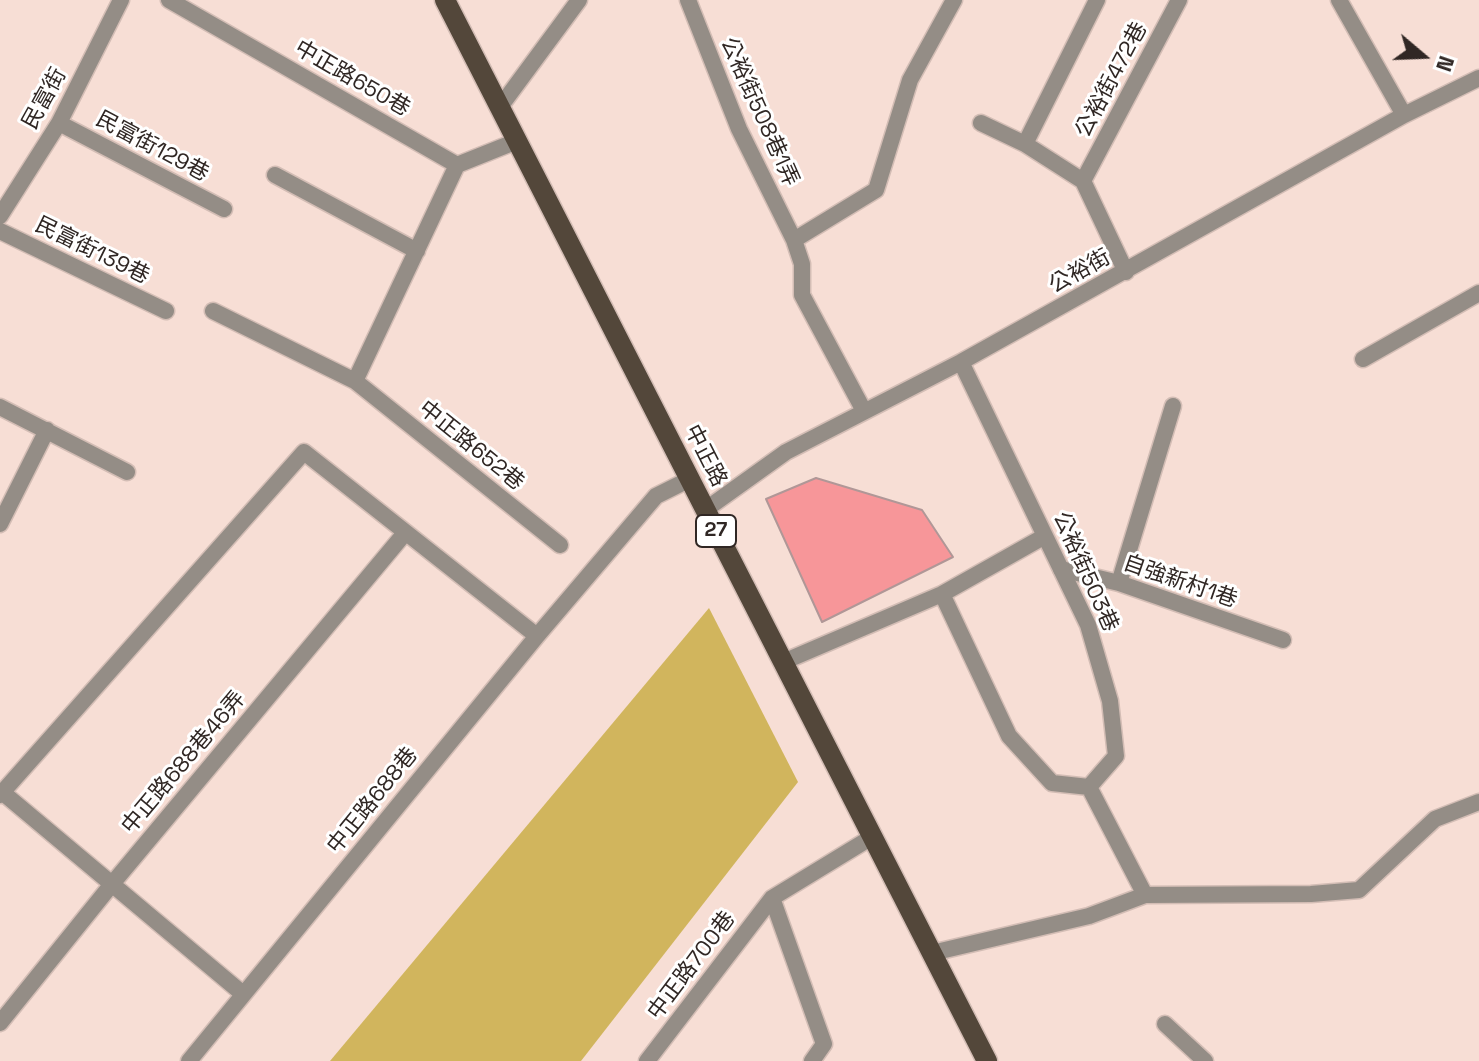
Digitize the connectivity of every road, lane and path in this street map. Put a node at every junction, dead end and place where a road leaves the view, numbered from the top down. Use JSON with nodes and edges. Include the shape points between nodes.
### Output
{"nodes":[{"id":1,"x":121,"y":0,"type":"edge"},
{"id":2,"x":169,"y":0,"type":"edge"},
{"id":3,"x":445,"y":0,"type":"edge"},
{"id":4,"x":579,"y":0,"type":"edge"},
{"id":5,"x":688,"y":0,"type":"edge"},
{"id":6,"x":954,"y":0,"type":"edge"},
{"id":7,"x":1097,"y":0,"type":"edge"},
{"id":8,"x":1179,"y":0,"type":"edge"},
{"id":9,"x":1339,"y":0,"type":"edge"},
{"id":10,"x":1479,"y":78,"type":"edge"},
{"id":11,"x":500,"y":107,"type":"junction"},
{"id":12,"x":1404,"y":115,"type":"junction"},
{"id":13,"x":59,"y":123,"type":"junction"},
{"id":14,"x":981,"y":123,"type":"dead end"},
{"id":15,"x":517,"y":141,"type":"junction"},
{"id":16,"x":1025,"y":144,"type":"junction"},
{"id":17,"x":457,"y":165,"type":"junction"},
{"id":18,"x":275,"y":175,"type":"dead end"},
{"id":19,"x":1083,"y":181,"type":"junction"},
{"id":20,"x":224,"y":209,"type":"dead end"},
{"id":21,"x":0,"y":216,"type":"edge"},
{"id":22,"x":0,"y":231,"type":"edge"},
{"id":23,"x":794,"y":240,"type":"junction"},
{"id":24,"x":417,"y":251,"type":"junction"},
{"id":25,"x":1126,"y":272,"type":"junction"},
{"id":26,"x":1479,"y":293,"type":"edge"},
{"id":27,"x":166,"y":311,"type":"dead end"},
{"id":28,"x":213,"y":311,"type":"dead end"},
{"id":29,"x":1363,"y":359,"type":"dead end"},
{"id":30,"x":961,"y":362,"type":"junction"},
{"id":31,"x":355,"y":381,"type":"junction"},
{"id":32,"x":1173,"y":406,"type":"dead end"},
{"id":33,"x":0,"y":407,"type":"edge"},
{"id":34,"x":864,"y":411,"type":"junction"},
{"id":35,"x":47,"y":430,"type":"junction"},
{"id":36,"x":127,"y":472,"type":"dead end"},
{"id":37,"x":690,"y":479,"type":"junction"},
{"id":38,"x":705,"y":510,"type":"junction"},
{"id":39,"x":0,"y":524,"type":"edge"},
{"id":40,"x":405,"y":533,"type":"junction"},
{"id":41,"x":1045,"y":536,"type":"junction"},
{"id":42,"x":560,"y":545,"type":"dead end"},
{"id":43,"x":1061,"y":569,"type":"junction"},
{"id":44,"x":1119,"y":583,"type":"junction"},
{"id":45,"x":942,"y":594,"type":"junction"},
{"id":46,"x":537,"y":636,"type":"junction"},
{"id":47,"x":1283,"y":640,"type":"dead end"},
{"id":48,"x":783,"y":662,"type":"junction"},
{"id":49,"x":1089,"y":787,"type":"junction"},
{"id":50,"x":1,"y":793,"type":"edge"},
{"id":51,"x":1479,"y":802,"type":"edge"},
{"id":52,"x":872,"y":837,"type":"junction"},
{"id":53,"x":112,"y":884,"type":"junction"},
{"id":54,"x":1145,"y":895,"type":"junction"},
{"id":55,"x":772,"y":898,"type":"junction"},
{"id":56,"x":932,"y":953,"type":"junction"},
{"id":57,"x":243,"y":994,"type":"junction"},
{"id":58,"x":0,"y":1023,"type":"edge"},
{"id":59,"x":1165,"y":1024,"type":"dead end"},
{"id":60,"x":189,"y":1061,"type":"edge"},
{"id":61,"x":647,"y":1061,"type":"edge"},
{"id":62,"x":812,"y":1061,"type":"edge"},
{"id":63,"x":987,"y":1061,"type":"edge"},
{"id":64,"x":1205,"y":1061,"type":"edge"}],
"edges":[{"from":1,"to":13,"type":"street","name":"民富街"},
{"from":2,"to":17,"type":"street","name":"中正路650巷"},
{"from":3,"to":11,"type":"main road","name":"中正路","number":"27"},
{"from":4,"to":11,"type":"street"},
{"from":5,"to":23,"type":"street","name":"公裕街508巷1弄","via":[[739,129]]},
{"from":6,"to":23,"type":"street","via":[[910,80],[876,190]]},
{"from":7,"to":16,"type":"street"},
{"from":8,"to":19,"type":"street","name":"公裕街472巷"},
{"from":9,"to":12,"type":"street"},
{"from":10,"to":12,"type":"street","name":"公裕街"},
{"from":11,"to":15,"type":"main road","name":"中正路","number":"27"},
{"from":12,"to":25,"type":"street","name":"公裕街"},
{"from":13,"to":20,"type":"street","name":"民富街129巷"},
{"from":13,"to":21,"type":"street","name":"民富街"},
{"from":14,"to":16,"type":"street"},
{"from":15,"to":17,"type":"street"},
{"from":15,"to":37,"type":"main road","name":"中正路","number":"27"},
{"from":16,"to":19,"type":"street"},
{"from":17,"to":24,"type":"street"},
{"from":18,"to":24,"type":"street"},
{"from":19,"to":25,"type":"street"},
{"from":22,"to":27,"type":"street","name":"民富街139巷"},
{"from":23,"to":34,"type":"street","name":"公裕街508巷1弄","via":[[802,264],[802,295]]},
{"from":24,"to":31,"type":"street"},
{"from":25,"to":30,"type":"street","name":"公裕街"},
{"from":26,"to":29,"type":"street"},
{"from":28,"to":31,"type":"street","name":"中正路652巷"},
{"from":30,"to":34,"type":"street","name":"公裕街"},
{"from":30,"to":41,"type":"street","name":"公裕街503巷"},
{"from":31,"to":42,"type":"street","name":"中正路652巷"},
{"from":32,"to":44,"type":"street"},
{"from":33,"to":35,"type":"street"},
{"from":34,"to":38,"type":"street","name":"公裕街","via":[[786,452]]},
{"from":35,"to":36,"type":"street"},
{"from":35,"to":39,"type":"street"},
{"from":37,"to":38,"type":"main road","name":"中正路","number":"27"},
{"from":37,"to":46,"type":"street","name":"中正路688巷","via":[[656,496]]},
{"from":38,"to":48,"type":"main road","name":"中正路","number":"27"},
{"from":40,"to":46,"type":"street"},
{"from":40,"to":50,"type":"street","via":[[304,452]]},
{"from":40,"to":53,"type":"street","name":"中正路688巷46弄"},
{"from":41,"to":43,"type":"street","name":"公裕街503巷"},
{"from":41,"to":45,"type":"street"},
{"from":43,"to":44,"type":"street","name":"自強新村1巷"},
{"from":43,"to":49,"type":"street","name":"公裕街503巷","via":[[1088,625],[1110,701],[1116,756]]},
{"from":44,"to":47,"type":"street","name":"自強新村1巷"},
{"from":45,"to":48,"type":"street"},
{"from":45,"to":49,"type":"street","via":[[1009,736],[1052,783]]},
{"from":46,"to":57,"type":"street","name":"中正路688巷"},
{"from":48,"to":52,"type":"main road","name":"中正路","number":"27"},
{"from":49,"to":54,"type":"street"},
{"from":50,"to":53,"type":"street"},
{"from":51,"to":54,"type":"street","via":[[1435,819],[1359,890]]},
{"from":52,"to":55,"type":"street","name":"中正路700巷"},
{"from":52,"to":56,"type":"main road","name":"中正路","number":"27"},
{"from":53,"to":57,"type":"street"},
{"from":53,"to":58,"type":"street","name":"中正路688巷46弄"},
{"from":54,"to":56,"type":"street","via":[[1089,916]]},
{"from":55,"to":61,"type":"street","name":"中正路700巷"},
{"from":55,"to":62,"type":"street","via":[[824,1044]]},
{"from":56,"to":63,"type":"main road","name":"中正路","number":"27"},
{"from":57,"to":60,"type":"street","name":"中正路688巷"},
{"from":59,"to":64,"type":"street"}]}
